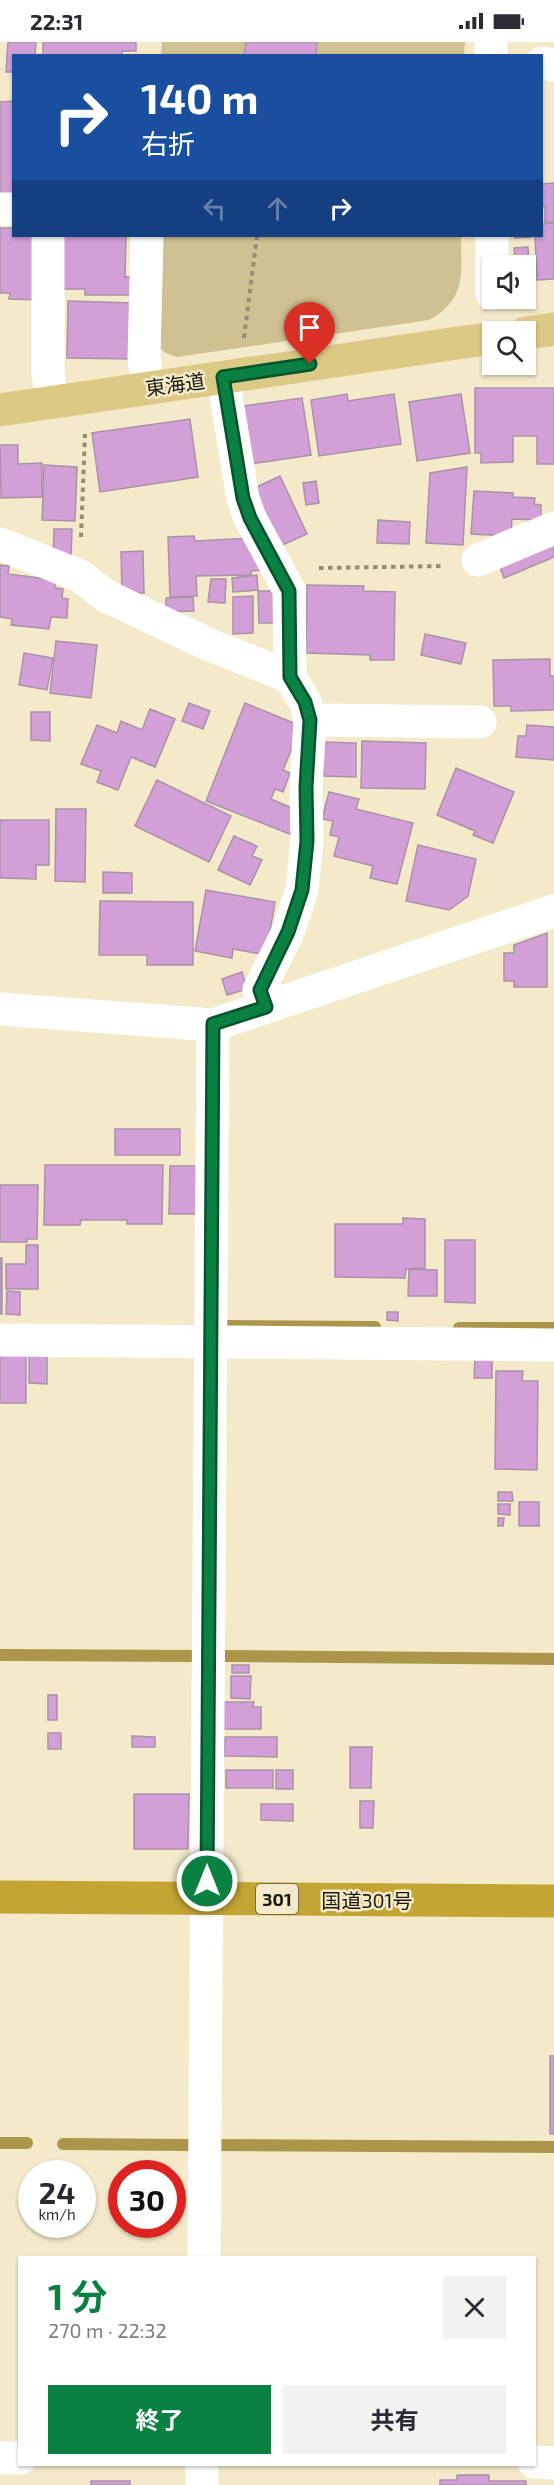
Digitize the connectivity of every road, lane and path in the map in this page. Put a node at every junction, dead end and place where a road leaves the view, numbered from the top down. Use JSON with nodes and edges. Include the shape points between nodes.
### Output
{"nodes":[{"id":1,"x":48,"y":237,"type":"edge"},
{"id":2,"x":147,"y":237,"type":"edge"},
{"id":3,"x":257,"y":237,"type":"edge"},
{"id":4,"x":492,"y":237,"type":"edge"},
{"id":5,"x":492,"y":255,"type":"edge"},
{"id":6,"x":554,"y":329,"type":"edge"},
{"id":7,"x":536,"y":331,"type":"edge"},
{"id":8,"x":482,"y":339,"type":"edge"},
{"id":9,"x":244,"y":342,"type":"dead end"},
{"id":10,"x":223,"y":377,"type":"junction"},
{"id":11,"x":148,"y":388,"type":"junction"},
{"id":12,"x":67,"y":400,"type":"junction"},
{"id":13,"x":0,"y":410,"type":"edge"},
{"id":14,"x":554,"y":528,"type":"edge"},
{"id":15,"x":0,"y":544,"type":"edge"},
{"id":16,"x":478,"y":560,"type":"joint"},
{"id":17,"x":281,"y":574,"type":"junction"},
{"id":18,"x":80,"y":576,"type":"junction"},
{"id":19,"x":290,"y":677,"type":"junction"},
{"id":20,"x":310,"y":720,"type":"junction"},
{"id":21,"x":480,"y":722,"type":"dead end"},
{"id":22,"x":554,"y":911,"type":"edge"},
{"id":23,"x":266,"y":1007,"type":"junction"},
{"id":24,"x":0,"y":1009,"type":"edge"},
{"id":25,"x":213,"y":1024,"type":"junction"},
{"id":26,"x":0,"y":1340,"type":"edge"},
{"id":27,"x":211,"y":1342,"type":"junction"},
{"id":28,"x":554,"y":1345,"type":"edge"},
{"id":29,"x":0,"y":1897,"type":"edge"},
{"id":30,"x":207,"y":1899,"type":"junction"},
{"id":31,"x":554,"y":1901,"type":"edge"},
{"id":32,"x":204,"y":2256,"type":"edge"},
{"id":33,"x":0,"y":2458,"type":"edge"},
{"id":34,"x":18,"y":2458,"type":"edge"},
{"id":35,"x":536,"y":2462,"type":"edge"},
{"id":36,"x":554,"y":2463,"type":"edge"},
{"id":37,"x":202,"y":2466,"type":"edge"},
{"id":38,"x":202,"y":2485,"type":"edge"}],
"edges":[{"from":1,"to":12,"type":"street","via":[[48,373]]},
{"from":2,"to":11,"type":"street","via":[[144,358]]},
{"from":3,"to":9,"type":"path"},
{"from":4,"to":5,"type":"street"},
{"from":6,"to":7,"type":"main road"},
{"from":8,"to":10,"type":"main road","name":"東海道"},
{"from":10,"to":11,"type":"main road","name":"東海道"},
{"from":10,"to":17,"type":"street","via":[[243,498]]},
{"from":11,"to":12,"type":"main road","name":"東海道"},
{"from":12,"to":13,"type":"main road","name":"東海道"},
{"from":12,"to":18,"type":"path","via":[[86,427]]},
{"from":14,"to":16,"type":"street"},
{"from":15,"to":18,"type":"street"},
{"from":16,"to":17,"type":"path","via":[[418,568],[294,568]]},
{"from":17,"to":19,"type":"street","via":[[289,591]]},
{"from":18,"to":19,"type":"street","via":[[117,601]]},
{"from":19,"to":20,"type":"street","via":[[305,702]]},
{"from":20,"to":21,"type":"street"},
{"from":20,"to":23,"type":"street","via":[[302,890],[288,932],[260,990]]},
{"from":22,"to":23,"type":"street"},
{"from":23,"to":25,"type":"street"},
{"from":24,"to":25,"type":"street"},
{"from":25,"to":27,"type":"street"},
{"from":26,"to":27,"type":"street"},
{"from":27,"to":28,"type":"street"},
{"from":27,"to":30,"type":"street"},
{"from":29,"to":30,"type":"highway","name":"国道301号","number":"301"},
{"from":30,"to":31,"type":"highway","name":"国道301号","number":"301"},
{"from":30,"to":32,"type":"street"},
{"from":33,"to":34,"type":"street"},
{"from":35,"to":36,"type":"street"},
{"from":37,"to":38,"type":"street"}]}
